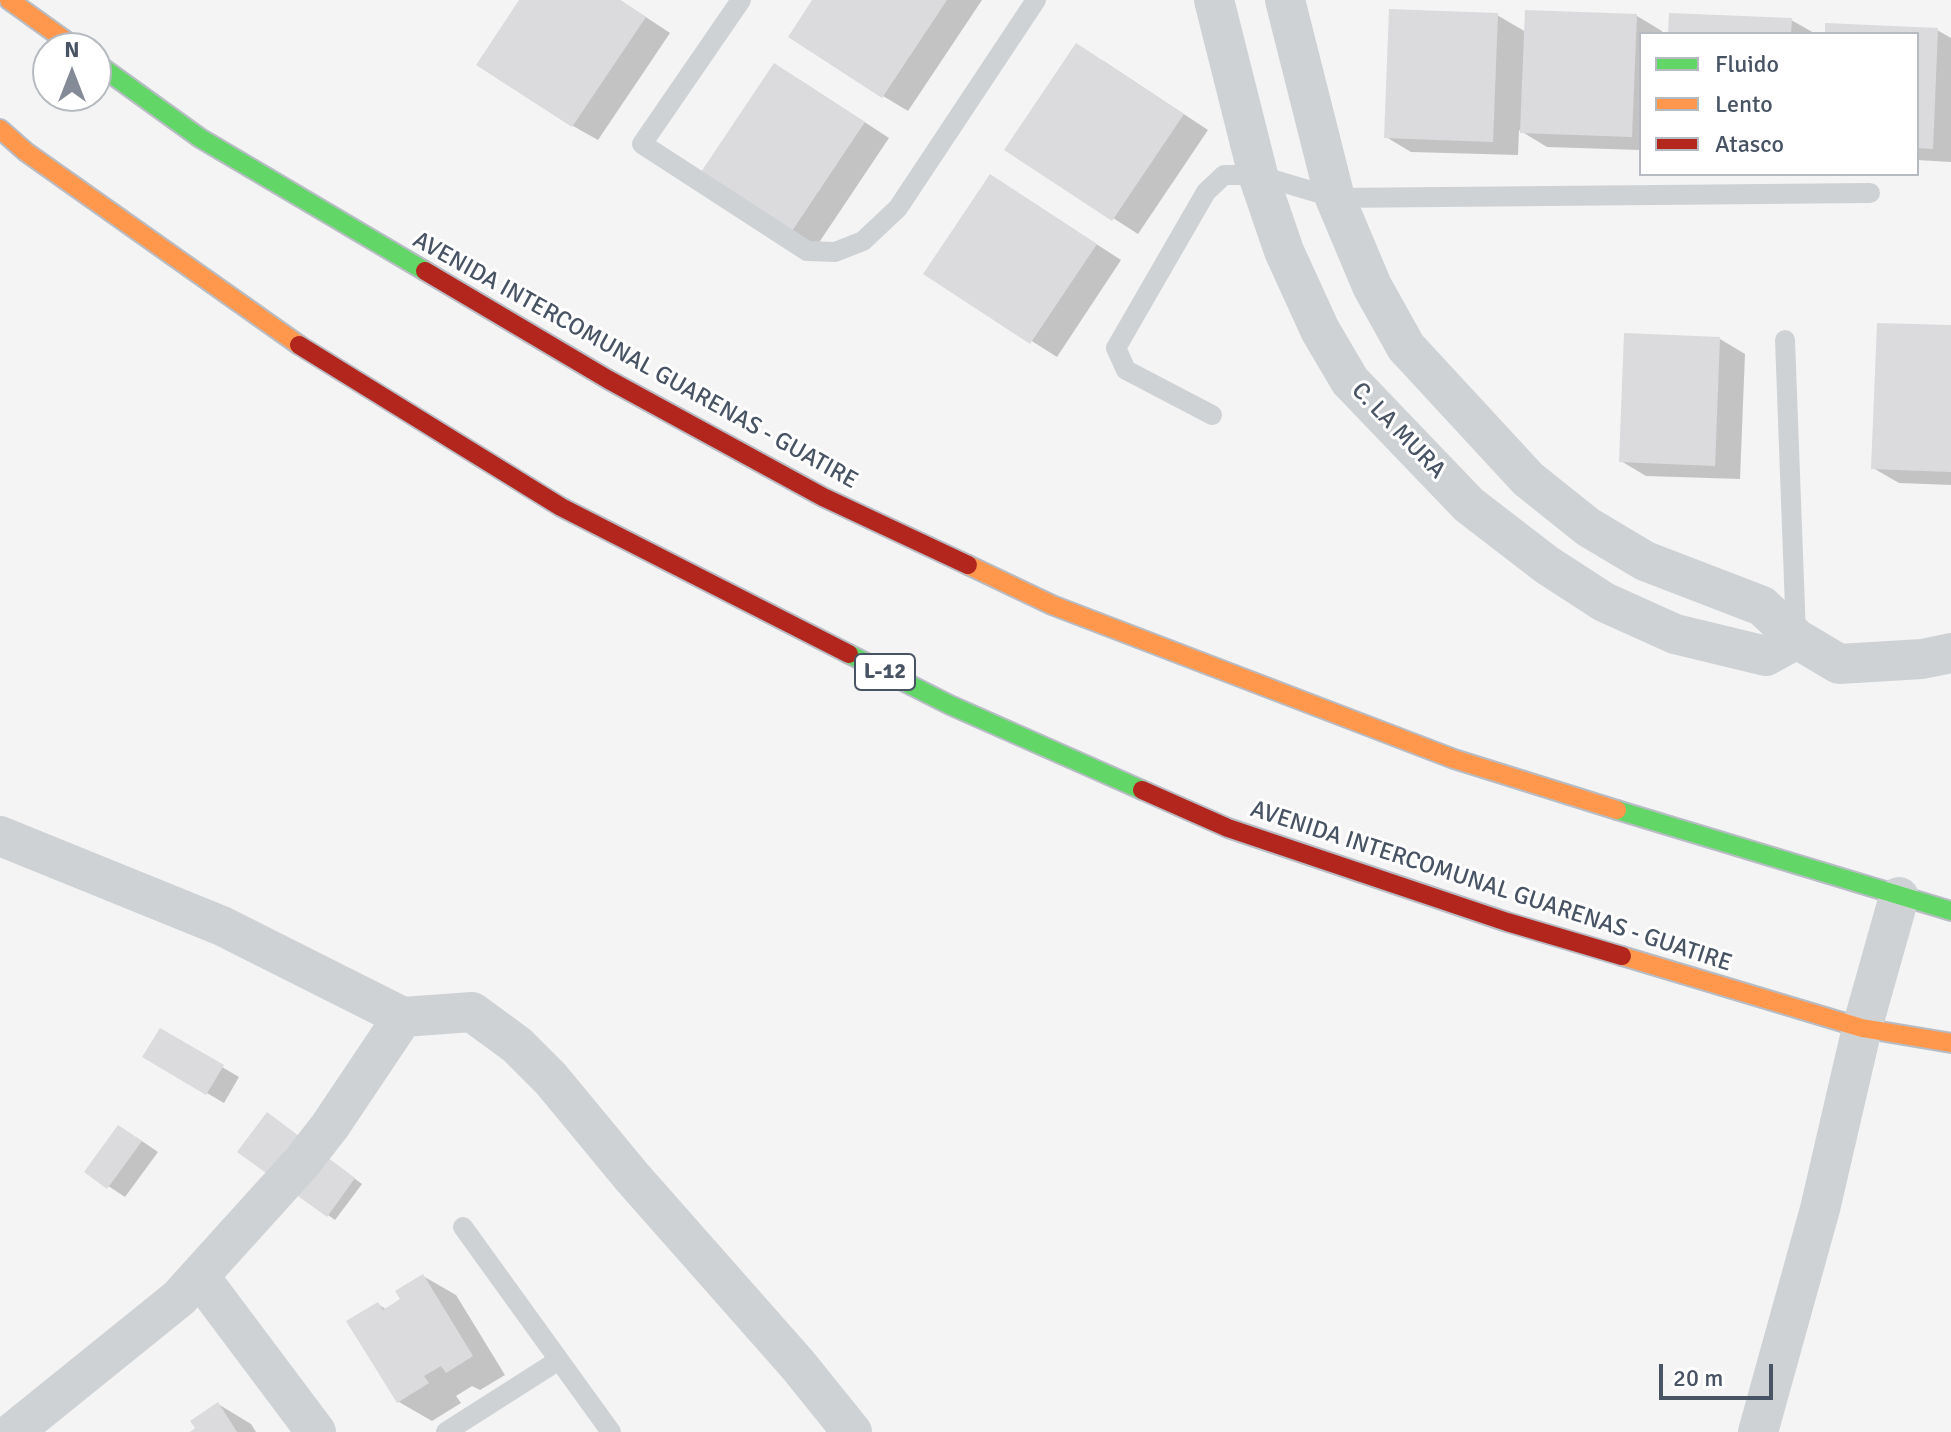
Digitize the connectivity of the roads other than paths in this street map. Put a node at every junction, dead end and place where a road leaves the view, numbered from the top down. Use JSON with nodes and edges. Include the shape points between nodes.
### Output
{"nodes":[{"id":1,"x":9,"y":0,"type":"edge"},
{"id":2,"x":1036,"y":0,"type":"edge"},
{"id":3,"x":1214,"y":0,"type":"edge"},
{"id":4,"x":1285,"y":0,"type":"edge"},
{"id":5,"x":732,"y":3,"type":"edge"},
{"id":6,"x":54,"y":32,"type":"edge"},
{"id":7,"x":112,"y":75,"type":"edge"},
{"id":8,"x":0,"y":129,"type":"edge"},
{"id":9,"x":1258,"y":175,"type":"junction"},
{"id":10,"x":1870,"y":193,"type":"dead end"},
{"id":11,"x":1335,"y":198,"type":"junction"},
{"id":12,"x":1785,"y":340,"type":"dead end"},
{"id":13,"x":1212,"y":415,"type":"dead end"},
{"id":14,"x":1797,"y":639,"type":"junction"},
{"id":15,"x":1951,"y":653,"type":"edge"},
{"id":16,"x":0,"y":836,"type":"edge"},
{"id":17,"x":1899,"y":897,"type":"junction"},
{"id":18,"x":1951,"y":911,"type":"edge"},
{"id":19,"x":403,"y":1017,"type":"junction"},
{"id":20,"x":1862,"y":1028,"type":"junction"},
{"id":21,"x":1951,"y":1043,"type":"edge"},
{"id":22,"x":463,"y":1227,"type":"dead end"},
{"id":23,"x":199,"y":1276,"type":"junction"},
{"id":24,"x":559,"y":1360,"type":"junction"},
{"id":25,"x":13,"y":1432,"type":"edge"},
{"id":26,"x":316,"y":1432,"type":"edge"},
{"id":27,"x":446,"y":1432,"type":"edge"},
{"id":28,"x":611,"y":1432,"type":"edge"},
{"id":29,"x":852,"y":1432,"type":"edge"},
{"id":30,"x":1758,"y":1432,"type":"edge"}],
"edges":[{"from":1,"to":6,"type":"highway"},
{"from":2,"to":5,"type":"lane","via":[[898,208],[863,241],[835,252],[807,251],[642,144]]},
{"from":3,"to":9,"type":"street","name":"C. LA MURA"},
{"from":4,"to":11,"type":"street"},
{"from":7,"to":17,"type":"highway","name":"AVENIDA INTERCOMUNAL GUARENAS - GUATIRE","via":[[200,138],[609,380],[823,497],[1052,605],[1454,759]]},
{"from":8,"to":20,"type":"highway","name":"AVENIDA INTERCOMUNAL GUARENAS - GUATIRE","number":"L-12","via":[[321,360],[561,507],[950,705],[1228,828],[1507,922]]},
{"from":9,"to":11,"type":"lane"},
{"from":9,"to":13,"type":"lane","via":[[1224,175],[1206,192],[1116,348],[1126,370]]},
{"from":9,"to":14,"type":"street","name":"C. LA MURA","via":[[1284,251],[1350,381],[1469,505],[1604,602],[1675,634],[1766,656]]},
{"from":10,"to":11,"type":"lane"},
{"from":11,"to":14,"type":"street","via":[[1372,286],[1406,347],[1528,479],[1588,527],[1634,554],[1762,606]]},
{"from":12,"to":14,"type":"lane"},
{"from":14,"to":15,"type":"street","via":[[1839,664]]},
{"from":16,"to":19,"type":"street","via":[[222,926]]},
{"from":17,"to":18,"type":"highway","name":"AVENIDA INTERCOMUNAL GUARENAS - GUATIRE"},
{"from":17,"to":20,"type":"street"},
{"from":19,"to":23,"type":"street","via":[[302,1162]]},
{"from":19,"to":29,"type":"street","via":[[472,1012],[517,1045]]},
{"from":20,"to":21,"type":"highway","name":"AVENIDA INTERCOMUNAL GUARENAS - GUATIRE","number":"L-12"},
{"from":20,"to":30,"type":"street","via":[[1820,1209]]},
{"from":22,"to":24,"type":"lane"},
{"from":23,"to":25,"type":"street","via":[[179,1298]]},
{"from":23,"to":26,"type":"street"},
{"from":24,"to":27,"type":"lane"},
{"from":24,"to":28,"type":"lane"}]}
